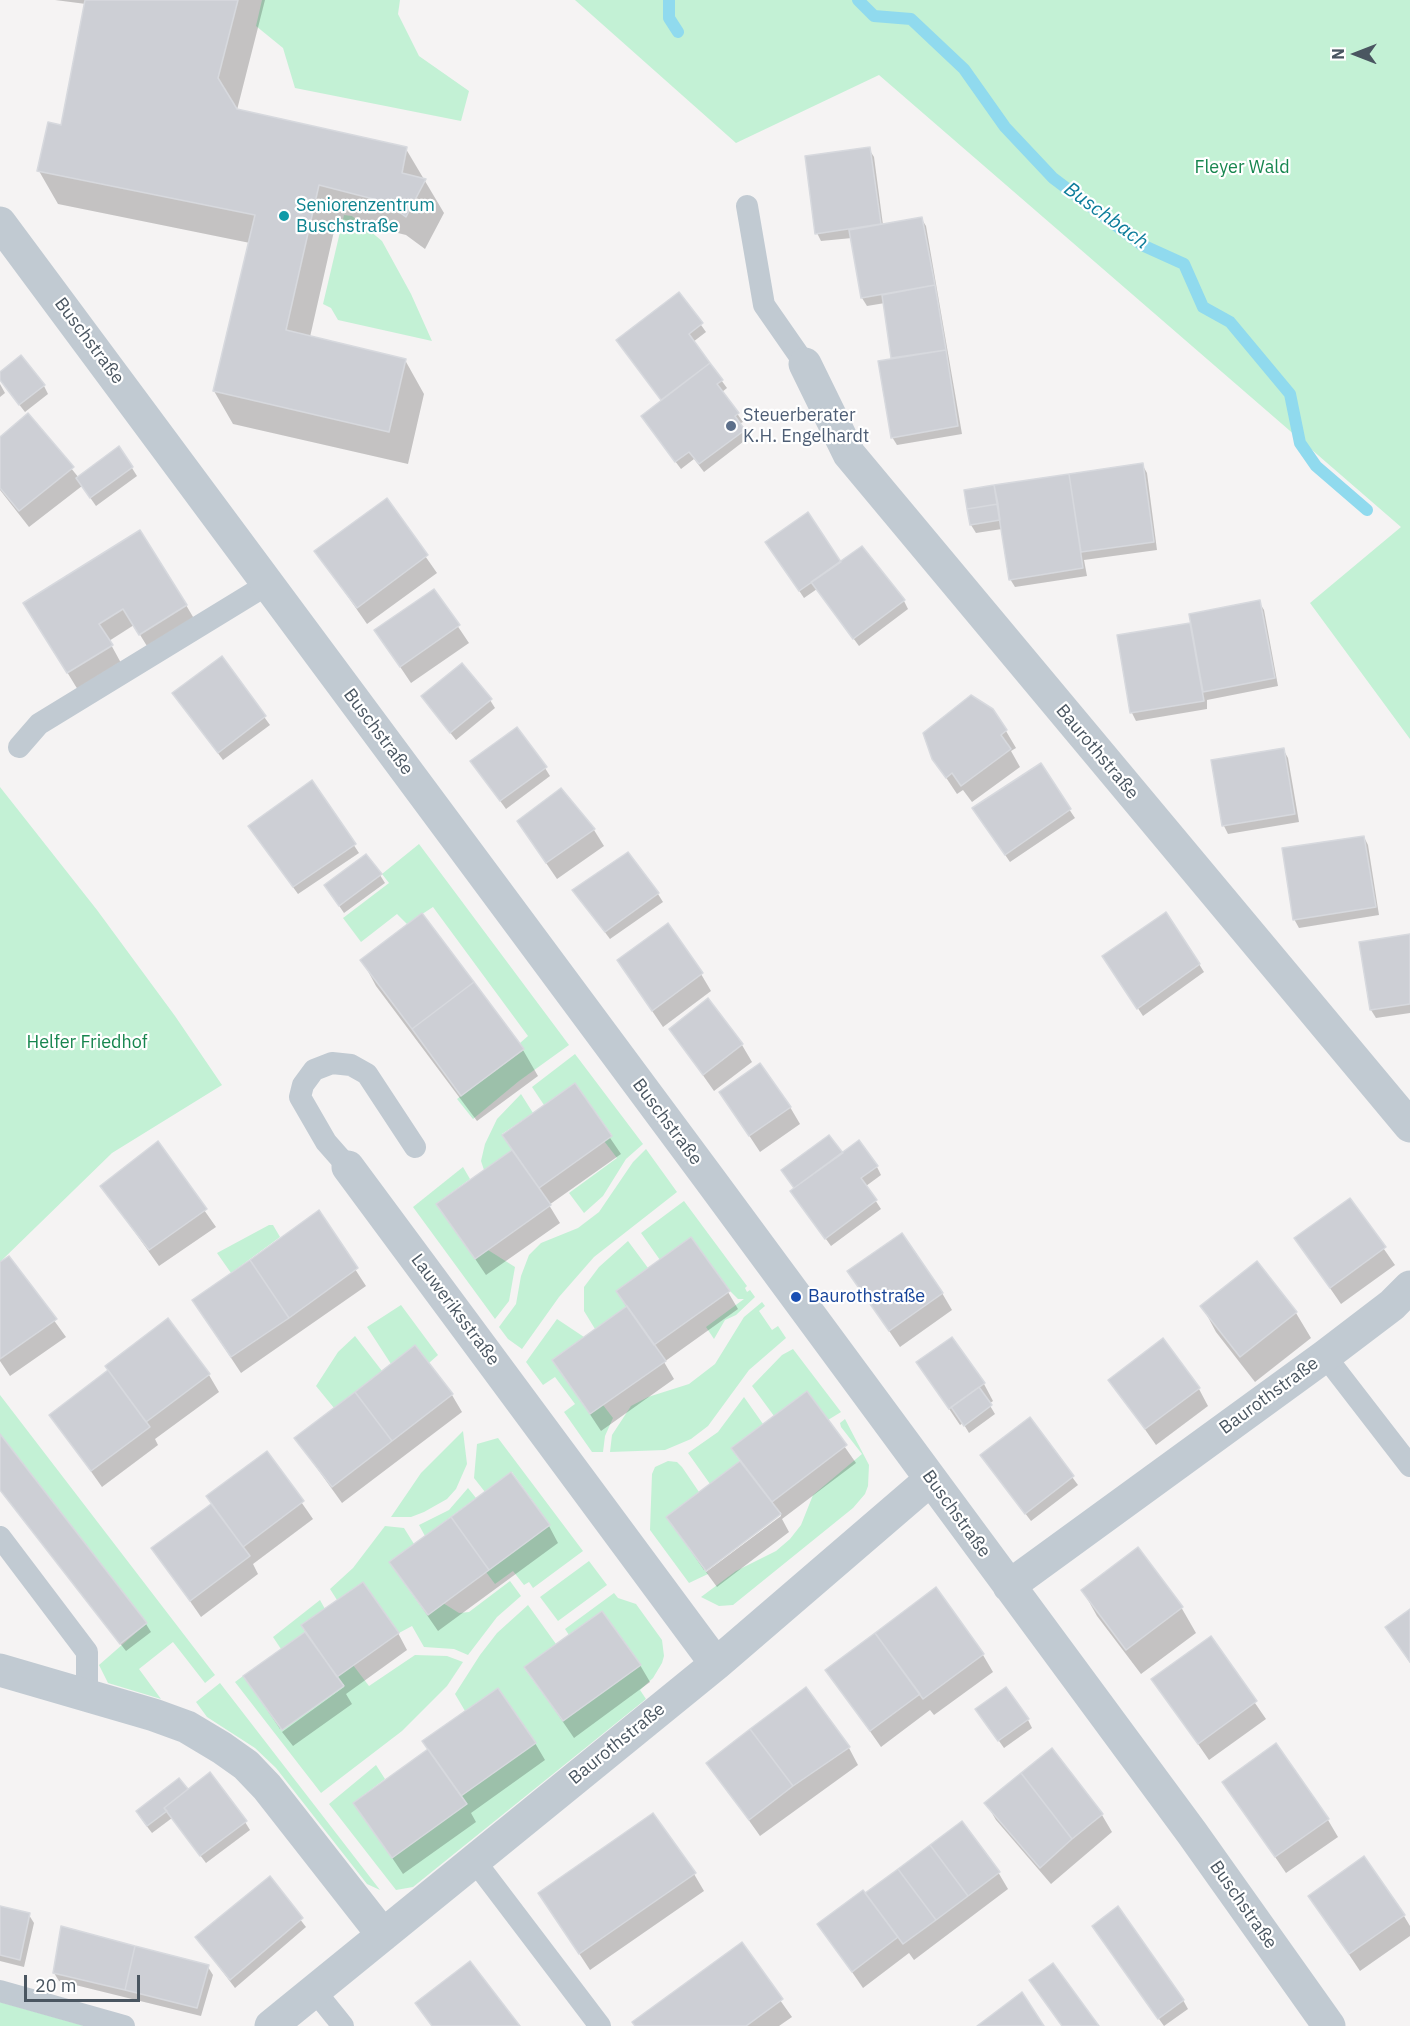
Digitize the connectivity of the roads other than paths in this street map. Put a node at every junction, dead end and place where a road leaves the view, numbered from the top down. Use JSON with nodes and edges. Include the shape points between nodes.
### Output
{"nodes":[{"id":1,"x":747,"y":206,"type":"dead end"},
{"id":2,"x":0,"y":223,"type":"edge"},
{"id":3,"x":805,"y":364,"type":"joint"},
{"id":4,"x":268,"y":585,"type":"junction"},
{"id":5,"x":19,"y":747,"type":"dead end"},
{"id":6,"x":1410,"y":1126,"type":"edge"},
{"id":7,"x":415,"y":1147,"type":"dead end"},
{"id":8,"x":348,"y":1167,"type":"joint"},
{"id":9,"x":1410,"y":1287,"type":"edge"},
{"id":10,"x":1325,"y":1356,"type":"junction"},
{"id":11,"x":1410,"y":1466,"type":"edge"},
{"id":12,"x":930,"y":1480,"type":"junction"},
{"id":13,"x":0,"y":1537,"type":"edge"},
{"id":14,"x":1009,"y":1586,"type":"junction"},
{"id":15,"x":716,"y":1664,"type":"junction"},
{"id":16,"x":0,"y":1670,"type":"edge"},
{"id":17,"x":87,"y":1695,"type":"junction"},
{"id":18,"x":474,"y":1860,"type":"junction"},
{"id":19,"x":383,"y":1935,"type":"junction"},
{"id":20,"x":314,"y":1990,"type":"junction"},
{"id":21,"x":0,"y":1991,"type":"edge"},
{"id":22,"x":124,"y":2026,"type":"edge"},
{"id":23,"x":271,"y":2026,"type":"edge"},
{"id":24,"x":343,"y":2026,"type":"edge"},
{"id":25,"x":600,"y":2026,"type":"edge"},
{"id":26,"x":1329,"y":2026,"type":"edge"}],
"edges":[{"from":1,"to":3,"type":"lane","via":[[764,305]]},
{"from":2,"to":4,"type":"street","name":"Buschstraße"},
{"from":3,"to":6,"type":"street","name":"Baurothstraße","via":[[849,454]]},
{"from":4,"to":5,"type":"lane","via":[[39,724]]},
{"from":4,"to":12,"type":"street","name":"Buschstraße"},
{"from":7,"to":8,"type":"lane","name":"Lauweriksstraße","via":[[367,1074],[351,1065],[332,1063],[314,1070],[300,1097],[326,1142]]},
{"from":8,"to":15,"type":"street","name":"Lauweriksstraße"},
{"from":9,"to":10,"type":"street","name":"Baurothstraße"},
{"from":10,"to":11,"type":"lane"},
{"from":10,"to":14,"type":"street","name":"Baurothstraße"},
{"from":12,"to":14,"type":"street","name":"Buschstraße"},
{"from":12,"to":15,"type":"street","name":"Baurothstraße"},
{"from":13,"to":17,"type":"lane","via":[[87,1652]]},
{"from":14,"to":26,"type":"street","name":"Buschstraße"},
{"from":15,"to":18,"type":"street","name":"Baurothstraße"},
{"from":16,"to":17,"type":"street"},
{"from":17,"to":19,"type":"street","via":[[187,1727],[246,1766]]},
{"from":18,"to":19,"type":"street","name":"Baurothstraße"},
{"from":18,"to":25,"type":"lane"},
{"from":19,"to":20,"type":"street","name":"Baurothstraße"},
{"from":20,"to":23,"type":"street","name":"Baurothstraße"},
{"from":20,"to":24,"type":"lane"},
{"from":21,"to":22,"type":"lane"}]}
